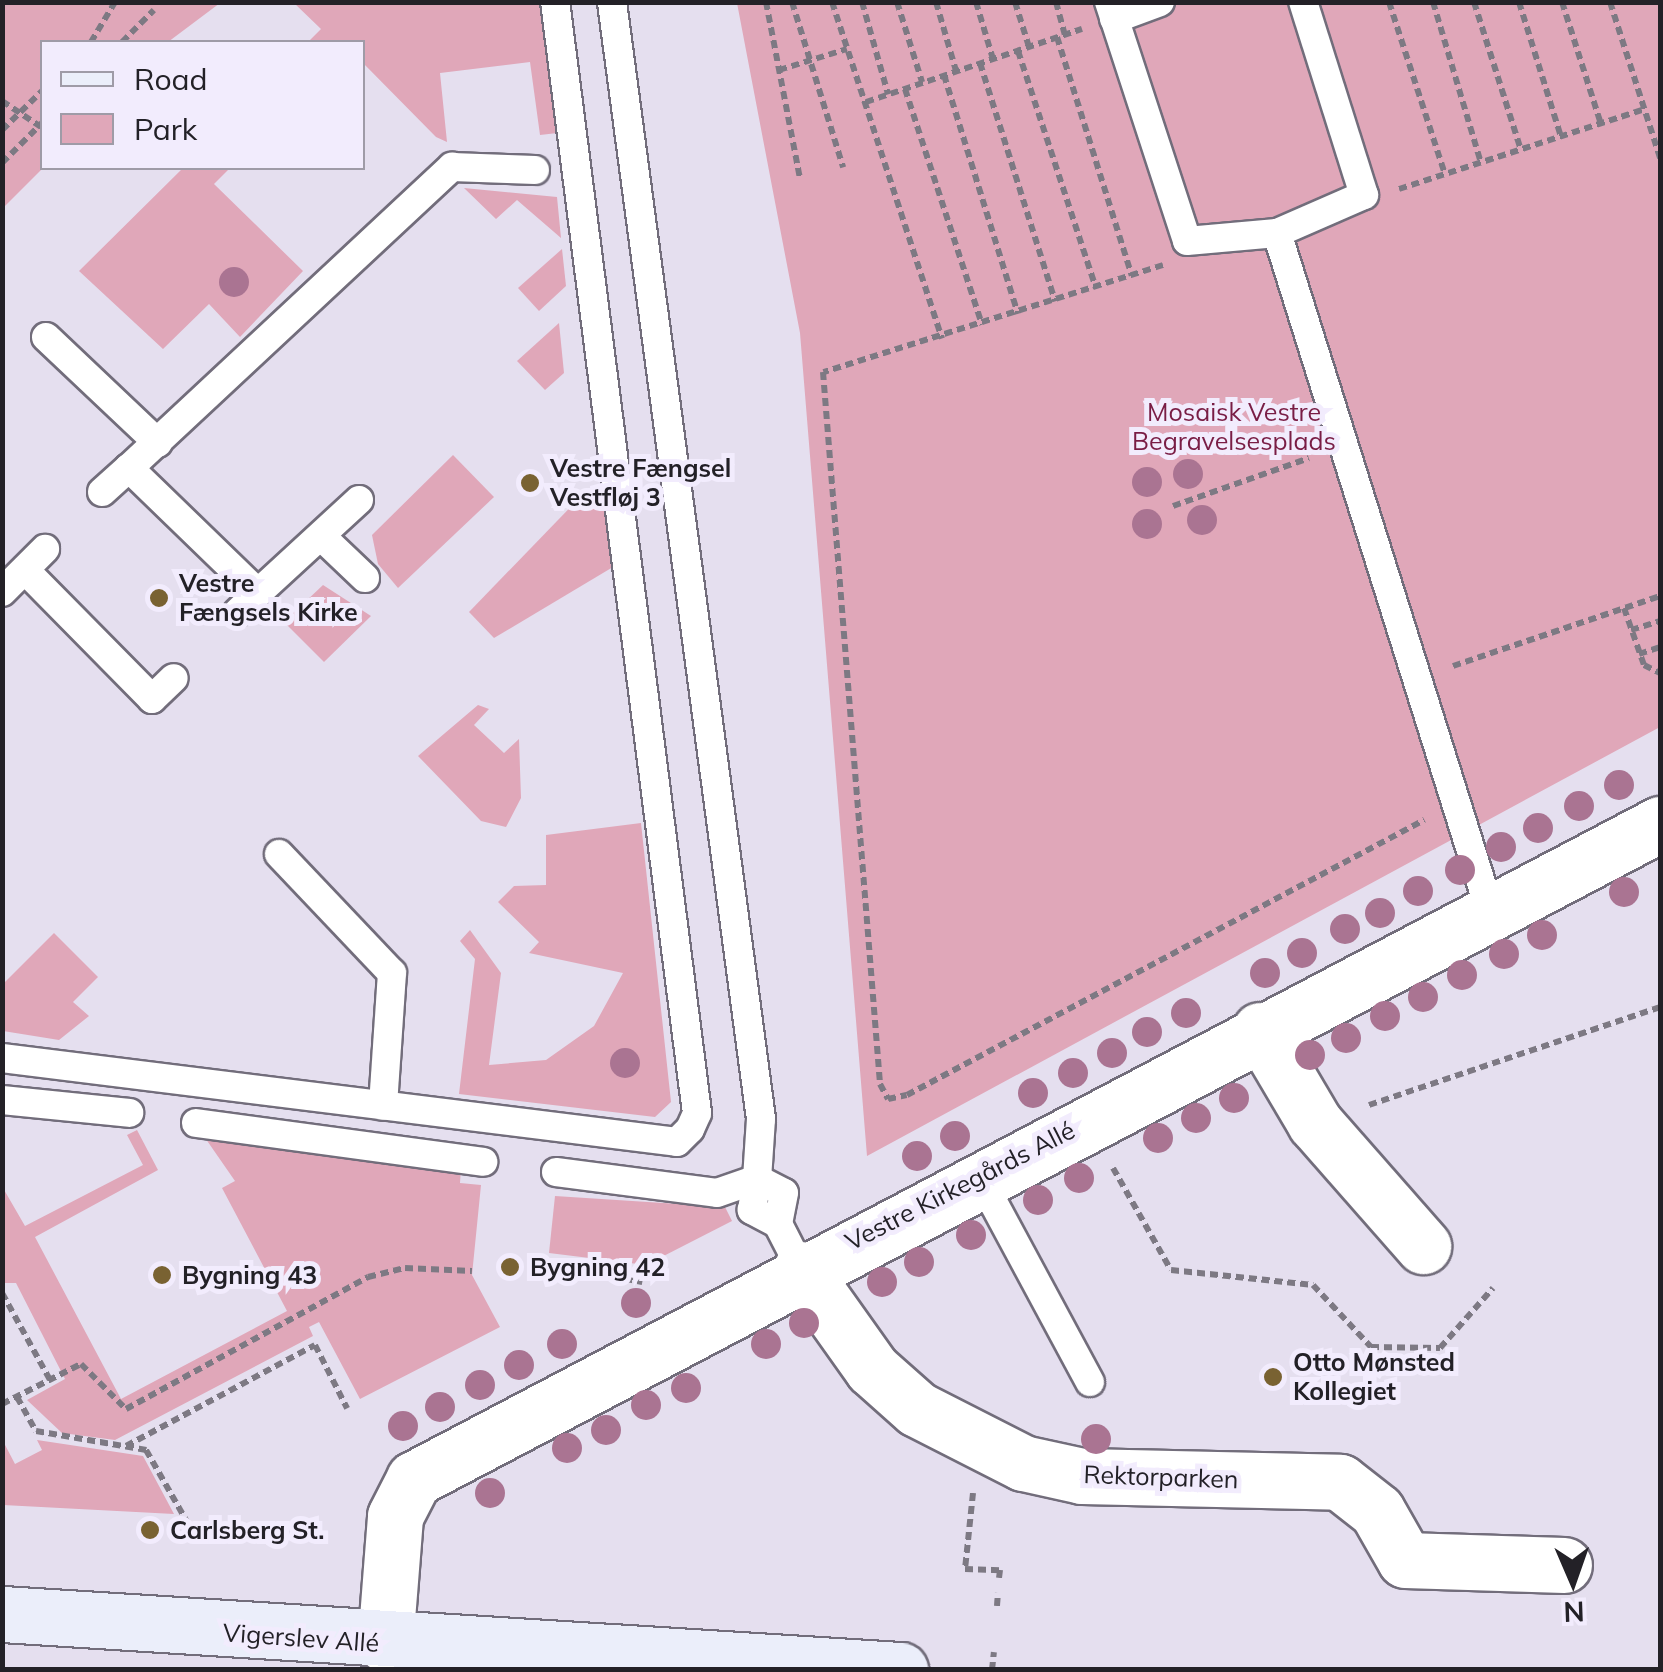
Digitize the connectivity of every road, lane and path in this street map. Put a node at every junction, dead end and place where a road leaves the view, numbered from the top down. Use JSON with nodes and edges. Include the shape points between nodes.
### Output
{"nodes":[{"id":1,"x":115,"y":2,"type":"edge"},
{"id":2,"x":556,"y":2,"type":"edge"},
{"id":3,"x":612,"y":2,"type":"edge"},
{"id":4,"x":766,"y":2,"type":"edge"},
{"id":5,"x":792,"y":2,"type":"edge"},
{"id":6,"x":832,"y":2,"type":"edge"},
{"id":7,"x":862,"y":2,"type":"edge"},
{"id":8,"x":897,"y":2,"type":"edge"},
{"id":9,"x":936,"y":2,"type":"edge"},
{"id":10,"x":976,"y":2,"type":"edge"},
{"id":11,"x":1015,"y":2,"type":"edge"},
{"id":12,"x":1056,"y":2,"type":"edge"},
{"id":13,"x":1160,"y":2,"type":"edge"},
{"id":14,"x":1303,"y":2,"type":"edge"},
{"id":15,"x":1389,"y":2,"type":"edge"},
{"id":16,"x":1432,"y":2,"type":"edge"},
{"id":17,"x":1474,"y":2,"type":"edge"},
{"id":18,"x":1519,"y":2,"type":"edge"},
{"id":19,"x":1562,"y":2,"type":"edge"},
{"id":20,"x":1610,"y":2,"type":"edge"},
{"id":21,"x":154,"y":10,"type":"dead end"},
{"id":22,"x":1111,"y":10,"type":"edge"},
{"id":23,"x":1062,"y":36,"type":"junction"},
{"id":24,"x":92,"y":40,"type":"edge"},
{"id":25,"x":124,"y":40,"type":"edge"},
{"id":26,"x":1029,"y":47,"type":"junction"},
{"id":27,"x":847,"y":48,"type":"junction"},
{"id":28,"x":1018,"y":50,"type":"junction"},
{"id":29,"x":993,"y":58,"type":"junction"},
{"id":30,"x":810,"y":60,"type":"junction"},
{"id":31,"x":980,"y":63,"type":"junction"},
{"id":32,"x":779,"y":70,"type":"junction"},
{"id":33,"x":956,"y":71,"type":"junction"},
{"id":34,"x":944,"y":75,"type":"junction"},
{"id":35,"x":922,"y":82,"type":"junction"},
{"id":36,"x":904,"y":88,"type":"junction"},
{"id":37,"x":40,"y":92,"type":"edge"},
{"id":38,"x":888,"y":94,"type":"junction"},
{"id":39,"x":2,"y":100,"type":"edge"},
{"id":40,"x":866,"y":102,"type":"junction"},
{"id":41,"x":1646,"y":110,"type":"junction"},
{"id":42,"x":20,"y":112,"type":"junction"},
{"id":43,"x":1600,"y":124,"type":"junction"},
{"id":44,"x":40,"y":125,"type":"edge"},
{"id":45,"x":40,"y":128,"type":"edge"},
{"id":46,"x":2,"y":130,"type":"edge"},
{"id":47,"x":1561,"y":137,"type":"junction"},
{"id":48,"x":1521,"y":150,"type":"junction"},
{"id":49,"x":1660,"y":158,"type":"edge"},
{"id":50,"x":2,"y":163,"type":"edge"},
{"id":51,"x":1482,"y":163,"type":"junction"},
{"id":52,"x":843,"y":167,"type":"dead end"},
{"id":53,"x":535,"y":170,"type":"dead end"},
{"id":54,"x":1444,"y":174,"type":"junction"},
{"id":55,"x":800,"y":180,"type":"dead end"},
{"id":56,"x":1364,"y":196,"type":"junction"},
{"id":57,"x":1277,"y":234,"type":"junction"},
{"id":58,"x":1187,"y":241,"type":"junction"},
{"id":59,"x":1132,"y":276,"type":"junction"},
{"id":60,"x":1096,"y":288,"type":"junction"},
{"id":61,"x":1056,"y":301,"type":"junction"},
{"id":62,"x":1018,"y":314,"type":"junction"},
{"id":63,"x":982,"y":325,"type":"junction"},
{"id":64,"x":46,"y":336,"type":"dead end"},
{"id":65,"x":942,"y":339,"type":"junction"},
{"id":66,"x":158,"y":443,"type":"junction"},
{"id":67,"x":1344,"y":446,"type":"junction"},
{"id":68,"x":129,"y":468,"type":"junction"},
{"id":69,"x":102,"y":492,"type":"dead end"},
{"id":70,"x":359,"y":500,"type":"dead end"},
{"id":71,"x":1173,"y":506,"type":"dead end"},
{"id":72,"x":323,"y":538,"type":"junction"},
{"id":73,"x":45,"y":549,"type":"dead end"},
{"id":74,"x":25,"y":570,"type":"junction"},
{"id":75,"x":366,"y":578,"type":"dead end"},
{"id":76,"x":2,"y":592,"type":"edge"},
{"id":77,"x":258,"y":593,"type":"junction"},
{"id":78,"x":1660,"y":596,"type":"edge"},
{"id":79,"x":1624,"y":608,"type":"junction"},
{"id":80,"x":236,"y":613,"type":"dead end"},
{"id":81,"x":1660,"y":620,"type":"edge"},
{"id":82,"x":1631,"y":630,"type":"junction"},
{"id":83,"x":1660,"y":647,"type":"edge"},
{"id":84,"x":1639,"y":654,"type":"junction"},
{"id":85,"x":1660,"y":672,"type":"edge"},
{"id":86,"x":174,"y":678,"type":"dead end"},
{"id":87,"x":1416,"y":678,"type":"junction"},
{"id":88,"x":1455,"y":804,"type":"junction"},
{"id":89,"x":1660,"y":824,"type":"edge"},
{"id":90,"x":279,"y":854,"type":"dead end"},
{"id":91,"x":1490,"y":911,"type":"junction"},
{"id":92,"x":1660,"y":1008,"type":"edge"},
{"id":93,"x":1260,"y":1030,"type":"junction"},
{"id":94,"x":2,"y":1058,"type":"edge"},
{"id":95,"x":2,"y":1100,"type":"edge"},
{"id":96,"x":383,"y":1106,"type":"junction"},
{"id":97,"x":128,"y":1113,"type":"dead end"},
{"id":98,"x":1088,"y":1120,"type":"junction"},
{"id":99,"x":1316,"y":1122,"type":"junction"},
{"id":100,"x":196,"y":1123,"type":"dead end"},
{"id":101,"x":483,"y":1162,"type":"dead end"},
{"id":102,"x":556,"y":1172,"type":"dead end"},
{"id":103,"x":979,"y":1176,"type":"junction"},
{"id":104,"x":757,"y":1179,"type":"junction"},
{"id":105,"x":790,"y":1246,"type":"junction"},
{"id":106,"x":1423,"y":1246,"type":"dead end"},
{"id":107,"x":548,"y":1264,"type":"dead end"},
{"id":108,"x":472,"y":1271,"type":"dead end"},
{"id":109,"x":642,"y":1282,"type":"dead end"},
{"id":110,"x":1493,"y":1288,"type":"dead end"},
{"id":111,"x":2,"y":1293,"type":"edge"},
{"id":112,"x":50,"y":1380,"type":"junction"},
{"id":113,"x":1090,"y":1382,"type":"dead end"},
{"id":114,"x":16,"y":1397,"type":"junction"},
{"id":115,"x":2,"y":1404,"type":"edge"},
{"id":116,"x":347,"y":1408,"type":"dead end"},
{"id":117,"x":126,"y":1446,"type":"junction"},
{"id":118,"x":995,"y":1452,"type":"junction"},
{"id":119,"x":187,"y":1522,"type":"dead end"},
{"id":120,"x":1564,"y":1565,"type":"dead end"},
{"id":121,"x":999,"y":1578,"type":"dead end"},
{"id":122,"x":998,"y":1593,"type":"dead end"},
{"id":123,"x":997,"y":1606,"type":"dead end"},
{"id":124,"x":2,"y":1614,"type":"edge"},
{"id":125,"x":385,"y":1644,"type":"junction"},
{"id":126,"x":73,"y":1646,"type":"edge"},
{"id":127,"x":994,"y":1652,"type":"dead end"},
{"id":128,"x":900,"y":1670,"type":"edge"},
{"id":129,"x":992,"y":1670,"type":"edge"}],
"edges":[{"from":1,"to":24,"type":"path"},
{"from":2,"to":96,"type":"lane","via":[[697,1113],[677,1142]]},
{"from":3,"to":104,"type":"lane","via":[[761,1119]]},
{"from":4,"to":32,"type":"path"},
{"from":5,"to":30,"type":"path"},
{"from":6,"to":27,"type":"path"},
{"from":7,"to":38,"type":"path"},
{"from":8,"to":35,"type":"path"},
{"from":9,"to":33,"type":"path"},
{"from":10,"to":29,"type":"path"},
{"from":11,"to":26,"type":"path"},
{"from":12,"to":23,"type":"path"},
{"from":13,"to":22,"type":"lane"},
{"from":14,"to":56,"type":"lane"},
{"from":15,"to":54,"type":"path"},
{"from":16,"to":51,"type":"path"},
{"from":17,"to":48,"type":"path"},
{"from":18,"to":47,"type":"path"},
{"from":19,"to":43,"type":"path"},
{"from":20,"to":41,"type":"path"},
{"from":21,"to":25,"type":"path"},
{"from":22,"to":23,"type":"path"},
{"from":22,"to":58,"type":"lane"},
{"from":23,"to":26,"type":"path"},
{"from":23,"to":59,"type":"path"},
{"from":26,"to":28,"type":"path"},
{"from":27,"to":30,"type":"path"},
{"from":27,"to":40,"type":"path"},
{"from":28,"to":29,"type":"path"},
{"from":28,"to":60,"type":"path"},
{"from":29,"to":31,"type":"path"},
{"from":30,"to":32,"type":"path"},
{"from":30,"to":52,"type":"path"},
{"from":31,"to":33,"type":"path"},
{"from":31,"to":61,"type":"path"},
{"from":32,"to":55,"type":"path"},
{"from":33,"to":34,"type":"path"},
{"from":34,"to":35,"type":"path"},
{"from":34,"to":62,"type":"path"},
{"from":35,"to":36,"type":"path"},
{"from":36,"to":38,"type":"path"},
{"from":36,"to":63,"type":"path"},
{"from":37,"to":42,"type":"path"},
{"from":38,"to":40,"type":"path"},
{"from":39,"to":42,"type":"path"},
{"from":40,"to":65,"type":"path"},
{"from":41,"to":43,"type":"path"},
{"from":41,"to":49,"type":"path"},
{"from":42,"to":44,"type":"path"},
{"from":42,"to":46,"type":"path"},
{"from":43,"to":47,"type":"path"},
{"from":45,"to":50,"type":"path"},
{"from":47,"to":48,"type":"path"},
{"from":48,"to":51,"type":"path"},
{"from":51,"to":54,"type":"path"},
{"from":53,"to":66,"type":"lane","via":[[452,167]]},
{"from":54,"to":56,"type":"path"},
{"from":56,"to":57,"type":"lane"},
{"from":57,"to":58,"type":"lane"},
{"from":57,"to":67,"type":"lane"},
{"from":58,"to":59,"type":"path","via":[[1180,258]]},
{"from":59,"to":60,"type":"path"},
{"from":60,"to":61,"type":"path"},
{"from":61,"to":62,"type":"path"},
{"from":62,"to":63,"type":"path"},
{"from":63,"to":65,"type":"path"},
{"from":64,"to":66,"type":"lane"},
{"from":65,"to":88,"type":"path","via":[[823,372],[880,1084],[888,1098]]},
{"from":66,"to":68,"type":"lane"},
{"from":67,"to":71,"type":"path"},
{"from":67,"to":87,"type":"lane"},
{"from":68,"to":69,"type":"lane"},
{"from":68,"to":77,"type":"lane"},
{"from":70,"to":72,"type":"lane"},
{"from":72,"to":75,"type":"lane"},
{"from":72,"to":77,"type":"lane"},
{"from":73,"to":74,"type":"lane"},
{"from":74,"to":76,"type":"lane"},
{"from":74,"to":86,"type":"lane","via":[[152,699]]},
{"from":77,"to":80,"type":"lane"},
{"from":78,"to":79,"type":"path"},
{"from":79,"to":82,"type":"path"},
{"from":79,"to":87,"type":"path"},
{"from":81,"to":82,"type":"path"},
{"from":82,"to":84,"type":"path"},
{"from":83,"to":84,"type":"path"},
{"from":84,"to":85,"type":"path"},
{"from":87,"to":88,"type":"lane"},
{"from":88,"to":91,"type":"lane"},
{"from":89,"to":91,"type":"street","name":"Vestre Kirkegårds Allé"},
{"from":90,"to":96,"type":"lane","via":[[392,973]]},
{"from":91,"to":93,"type":"street","name":"Vestre Kirkegårds Allé"},
{"from":92,"to":99,"type":"path"},
{"from":93,"to":98,"type":"street","name":"Vestre Kirkegårds Allé"},
{"from":93,"to":99,"type":"street"},
{"from":94,"to":96,"type":"lane"},
{"from":95,"to":97,"type":"lane"},
{"from":98,"to":103,"type":"street","name":"Vestre Kirkegårds Allé"},
{"from":98,"to":110,"type":"path","via":[[1171,1270],[1297,1280],[1326,1298],[1350,1333],[1395,1353],[1440,1348]]},
{"from":99,"to":106,"type":"street"},
{"from":100,"to":101,"type":"lane"},
{"from":102,"to":104,"type":"lane","via":[[717,1193]]},
{"from":103,"to":105,"type":"street","name":"Vestre Kirkegårds Allé"},
{"from":103,"to":113,"type":"lane"},
{"from":104,"to":105,"type":"lane","via":[[784,1194]]},
{"from":105,"to":118,"type":"street","name":"Rektorparken","via":[[872,1369],[917,1409]]},
{"from":105,"to":125,"type":"street","name":"Vestre Kirkegårds Allé","via":[[414,1479],[396,1516]]},
{"from":107,"to":109,"type":"path"},
{"from":108,"to":112,"type":"path","via":[[405,1268],[368,1277],[126,1409],[113,1405],[94,1368]]},
{"from":111,"to":112,"type":"path"},
{"from":112,"to":114,"type":"path"},
{"from":114,"to":115,"type":"path"},
{"from":114,"to":117,"type":"path","via":[[36,1430]]},
{"from":116,"to":117,"type":"path","via":[[314,1346]]},
{"from":117,"to":119,"type":"path","via":[[146,1450]]},
{"from":118,"to":120,"type":"street","name":"Rektorparken","via":[[1082,1476],[1340,1482],[1376,1510],[1405,1560]]},
{"from":118,"to":121,"type":"path","via":[[965,1508],[964,1563],[1000,1570]]},
{"from":122,"to":123,"type":"path"},
{"from":124,"to":126,"type":"street","name":"Vigerslev Allé"},
{"from":125,"to":126,"type":"street","name":"Vigerslev Allé"},
{"from":125,"to":128,"type":"street","name":"Vigerslev Allé"},
{"from":127,"to":129,"type":"path"}]}
